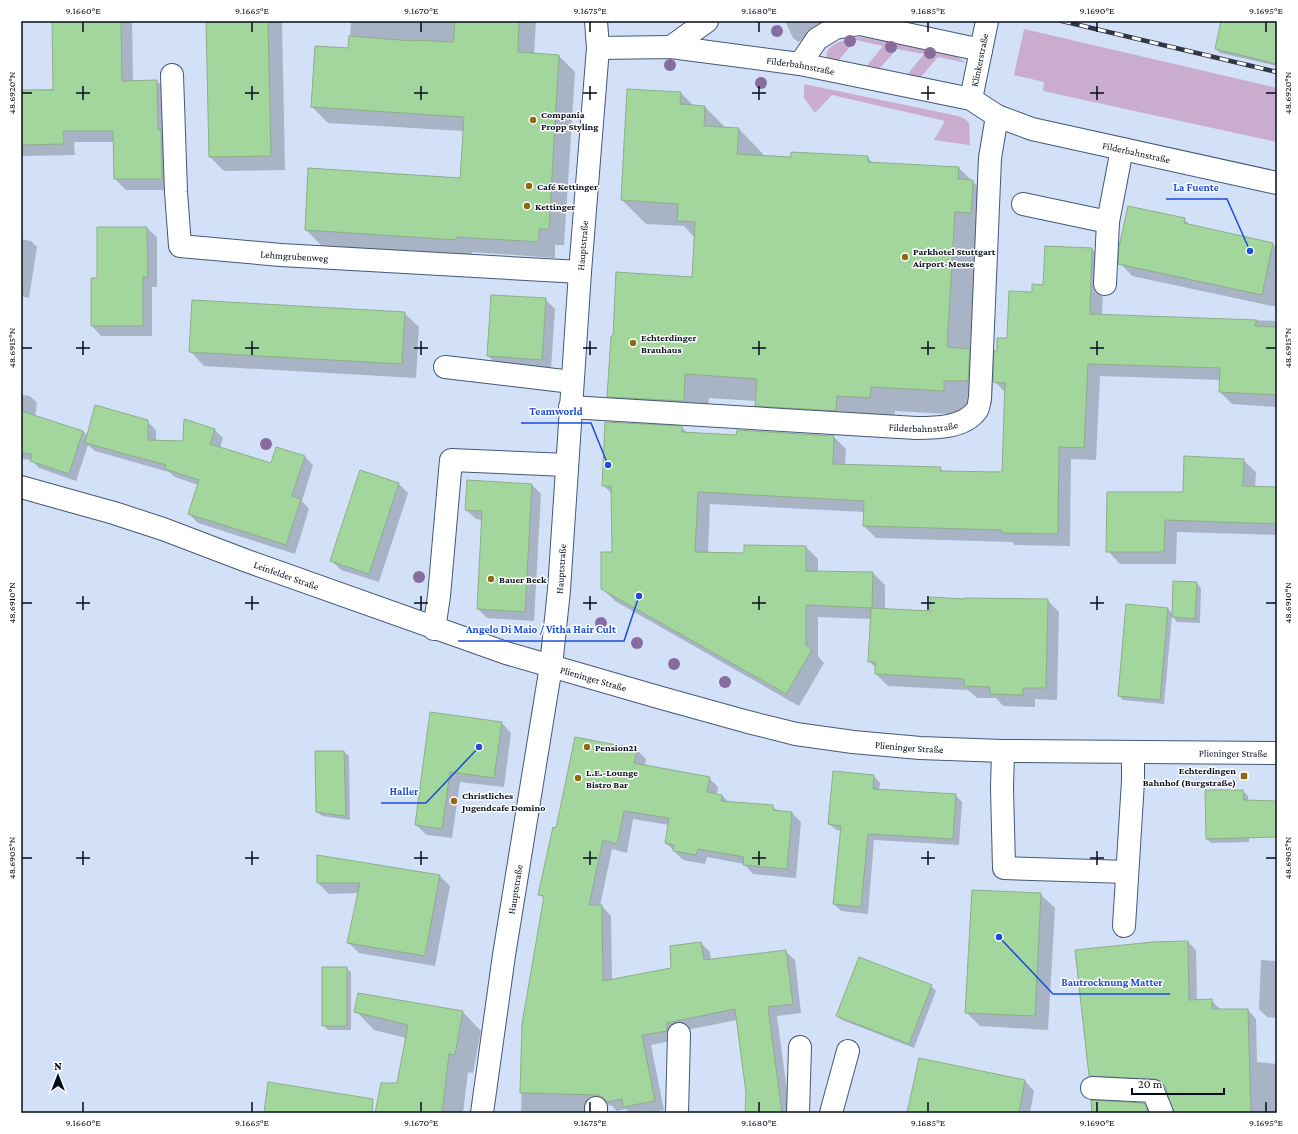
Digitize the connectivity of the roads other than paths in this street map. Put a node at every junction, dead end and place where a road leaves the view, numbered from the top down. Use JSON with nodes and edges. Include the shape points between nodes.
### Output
{"nodes":[{"id":1,"x":596,"y":21,"type":"edge"},
{"id":2,"x":707,"y":21,"type":"edge"},
{"id":3,"x":987,"y":21,"type":"edge"},
{"id":4,"x":670,"y":47,"type":"junction"},
{"id":5,"x":598,"y":48,"type":"junction"},
{"id":6,"x":981,"y":50,"type":"junction"},
{"id":7,"x":800,"y":64,"type":"junction"},
{"id":8,"x":172,"y":75,"type":"dead end"},
{"id":9,"x":971,"y":99,"type":"junction"},
{"id":10,"x":997,"y":116,"type":"junction"},
{"id":11,"x":1122,"y":149,"type":"junction"},
{"id":12,"x":1277,"y":183,"type":"edge"},
{"id":13,"x":1023,"y":204,"type":"dead end"},
{"id":14,"x":1108,"y":222,"type":"junction"},
{"id":15,"x":580,"y":272,"type":"junction"},
{"id":16,"x":1105,"y":284,"type":"dead end"},
{"id":17,"x":445,"y":367,"type":"dead end"},
{"id":18,"x":572,"y":382,"type":"junction"},
{"id":19,"x":570,"y":407,"type":"junction"},
{"id":20,"x":567,"y":465,"type":"junction"},
{"id":21,"x":21,"y":487,"type":"edge"},
{"id":22,"x":434,"y":629,"type":"junction"},
{"id":23,"x":551,"y":666,"type":"junction"},
{"id":24,"x":1003,"y":751,"type":"junction"},
{"id":25,"x":1132,"y":752,"type":"junction"},
{"id":26,"x":1277,"y":753,"type":"edge"},
{"id":27,"x":1128,"y":872,"type":"junction"},
{"id":28,"x":1124,"y":926,"type":"dead end"},
{"id":29,"x":679,"y":1034,"type":"dead end"},
{"id":30,"x":800,"y":1047,"type":"dead end"},
{"id":31,"x":848,"y":1051,"type":"dead end"},
{"id":32,"x":1092,"y":1088,"type":"dead end"},
{"id":33,"x":482,"y":1113,"type":"edge"},
{"id":34,"x":677,"y":1113,"type":"edge"},
{"id":35,"x":798,"y":1113,"type":"edge"},
{"id":36,"x":831,"y":1113,"type":"edge"},
{"id":37,"x":1162,"y":1113,"type":"edge"}],
"edges":[{"from":1,"to":5,"type":"main road","name":"Hauptstraße"},
{"from":2,"to":4,"type":"main road"},
{"from":3,"to":6,"type":"main road","name":"Klinkerstraße"},
{"from":4,"to":5,"type":"main road","name":"Filderbahnstraße"},
{"from":4,"to":7,"type":"main road","name":"Filderbahnstraße"},
{"from":5,"to":15,"type":"main road","name":"Hauptstraße"},
{"from":6,"to":7,"type":"main road","via":[[860,24],[836,28],[816,39]]},
{"from":6,"to":9,"type":"main road","name":"Klinkerstraße"},
{"from":7,"to":9,"type":"main road","name":"Filderbahnstraße"},
{"from":8,"to":15,"type":"main road","name":"Lehmgrubenweg","via":[[180,246],[281,255]]},
{"from":9,"to":10,"type":"main road","name":"Filderbahnstraße"},
{"from":10,"to":11,"type":"main road","name":"Filderbahnstraße","via":[[1032,129]]},
{"from":10,"to":19,"type":"main road","name":"Filderbahnstraße","via":[[990,158],[980,398],[977,409],[967,419],[936,428],[916,428]]},
{"from":11,"to":12,"type":"main road","name":"Filderbahnstraße"},
{"from":11,"to":14,"type":"main road"},
{"from":13,"to":14,"type":"main road"},
{"from":14,"to":16,"type":"main road"},
{"from":15,"to":18,"type":"main road","name":"Hauptstraße"},
{"from":17,"to":18,"type":"main road"},
{"from":18,"to":19,"type":"main road","name":"Hauptstraße"},
{"from":19,"to":20,"type":"main road","name":"Hauptstraße"},
{"from":20,"to":22,"type":"main road","via":[[450,460]]},
{"from":20,"to":23,"type":"main road","name":"Hauptstraße"},
{"from":21,"to":22,"type":"main road","name":"Leinfelder Straße","via":[[163,529]]},
{"from":22,"to":23,"type":"main road","name":"Leinfelder Straße"},
{"from":23,"to":24,"type":"main road","name":"Plieninger Straße","via":[[796,734],[920,748]]},
{"from":23,"to":33,"type":"main road","name":"Hauptstraße","via":[[505,948]]},
{"from":24,"to":25,"type":"main road","name":"Plieninger Straße"},
{"from":24,"to":27,"type":"main road","via":[[1004,868]]},
{"from":25,"to":26,"type":"main road","name":"Plieninger Straße"},
{"from":25,"to":27,"type":"main road"},
{"from":27,"to":28,"type":"main road"},
{"from":29,"to":34,"type":"main road"},
{"from":30,"to":35,"type":"main road"},
{"from":31,"to":36,"type":"main road"},
{"from":32,"to":37,"type":"main road","via":[[1153,1091]]}]}
